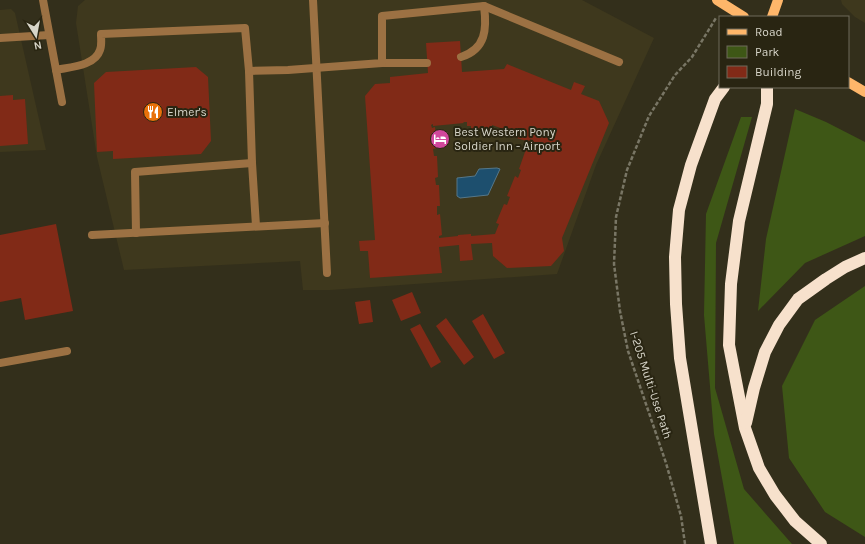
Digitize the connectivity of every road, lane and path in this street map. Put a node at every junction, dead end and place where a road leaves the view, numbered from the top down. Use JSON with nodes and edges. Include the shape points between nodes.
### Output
{"nodes":[{"id":1,"x":43,"y":0,"type":"edge"},
{"id":2,"x":312,"y":0,"type":"edge"},
{"id":3,"x":778,"y":0,"type":"edge"},
{"id":4,"x":720,"y":2,"type":"edge"},
{"id":5,"x":484,"y":6,"type":"junction"},
{"id":6,"x":742,"y":16,"type":"edge"},
{"id":7,"x":772,"y":16,"type":"edge"},
{"id":8,"x":49,"y":35,"type":"junction"},
{"id":9,"x":0,"y":38,"type":"edge"},
{"id":10,"x":461,"y":57,"type":"dead end"},
{"id":11,"x":619,"y":62,"type":"dead end"},
{"id":12,"x":382,"y":63,"type":"junction"},
{"id":13,"x":427,"y":63,"type":"dead end"},
{"id":14,"x":316,"y":69,"type":"junction"},
{"id":15,"x":56,"y":70,"type":"junction"},
{"id":16,"x":249,"y":71,"type":"junction"},
{"id":17,"x":849,"y":83,"type":"edge"},
{"id":18,"x":723,"y":88,"type":"edge"},
{"id":19,"x":767,"y":88,"type":"edge"},
{"id":20,"x":865,"y":92,"type":"edge"},
{"id":21,"x":62,"y":102,"type":"dead end"},
{"id":22,"x":252,"y":163,"type":"junction"},
{"id":23,"x":324,"y":223,"type":"junction"},
{"id":24,"x":256,"y":226,"type":"junction"},
{"id":25,"x":136,"y":233,"type":"junction"},
{"id":26,"x":92,"y":235,"type":"dead end"},
{"id":27,"x":865,"y":258,"type":"edge"},
{"id":28,"x":327,"y":273,"type":"dead end"},
{"id":29,"x":66,"y":351,"type":"dead end"},
{"id":30,"x":0,"y":364,"type":"edge"},
{"id":31,"x":745,"y":428,"type":"junction"},
{"id":32,"x":685,"y":544,"type":"edge"},
{"id":33,"x":711,"y":544,"type":"edge"},
{"id":34,"x":821,"y":544,"type":"edge"}],
"edges":[{"from":1,"to":8,"type":"street"},
{"from":2,"to":14,"type":"street"},
{"from":3,"to":7,"type":"main road"},
{"from":4,"to":6,"type":"main road"},
{"from":4,"to":32,"type":"path","name":"I-205 Multi-Use Path","via":[[692,57],[675,76],[649,116],[627,170],[616,217],[614,264],[628,351],[666,463],[681,516]]},
{"from":5,"to":10,"type":"street","via":[[486,21],[483,39],[469,55]]},
{"from":5,"to":11,"type":"street"},
{"from":5,"to":12,"type":"street","via":[[382,16]]},
{"from":8,"to":9,"type":"street"},
{"from":8,"to":15,"type":"street"},
{"from":12,"to":13,"type":"street"},
{"from":12,"to":14,"type":"street"},
{"from":14,"to":16,"type":"street"},
{"from":14,"to":23,"type":"street"},
{"from":15,"to":16,"type":"street","via":[[96,58],[101,49],[101,34],[244,28]]},
{"from":15,"to":21,"type":"street"},
{"from":16,"to":22,"type":"street"},
{"from":17,"to":20,"type":"main road"},
{"from":18,"to":33,"type":"highway","via":[[715,99],[691,165],[679,210],[675,258],[680,358]]},
{"from":19,"to":31,"type":"highway","via":[[767,104],[740,221],[731,284],[729,345]]},
{"from":22,"to":24,"type":"street"},
{"from":22,"to":25,"type":"street","via":[[135,172]]},
{"from":23,"to":24,"type":"street"},
{"from":23,"to":28,"type":"street"},
{"from":24,"to":25,"type":"street"},
{"from":25,"to":26,"type":"street"},
{"from":27,"to":31,"type":"highway","via":[[845,267],[798,299],[779,325],[765,352]]},
{"from":29,"to":30,"type":"street"},
{"from":31,"to":34,"type":"highway","via":[[759,468],[775,495],[795,521]]}]}
